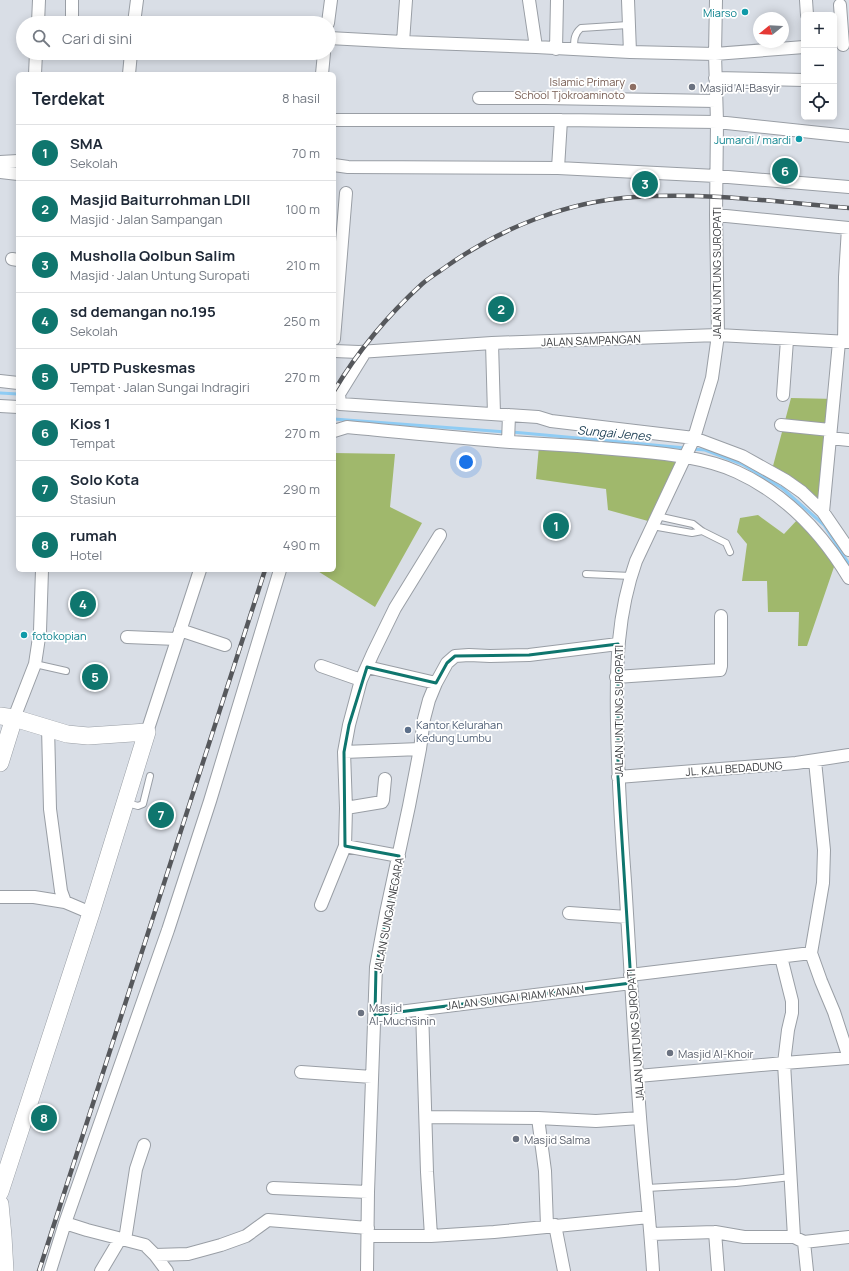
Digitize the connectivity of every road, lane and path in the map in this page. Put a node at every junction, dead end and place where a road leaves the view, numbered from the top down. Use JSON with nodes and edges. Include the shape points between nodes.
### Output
{"nodes":[{"id":1,"x":39,"y":0,"type":"edge"},
{"id":2,"x":72,"y":0,"type":"edge"},
{"id":3,"x":137,"y":0,"type":"edge"},
{"id":4,"x":331,"y":0,"type":"edge"},
{"id":5,"x":406,"y":0,"type":"edge"},
{"id":6,"x":529,"y":0,"type":"edge"},
{"id":7,"x":557,"y":0,"type":"edge"},
{"id":8,"x":628,"y":0,"type":"edge"},
{"id":9,"x":716,"y":0,"type":"edge"},
{"id":10,"x":806,"y":0,"type":"edge"},
{"id":11,"x":840,"y":5,"type":"dead end"},
{"id":12,"x":807,"y":12,"type":"edge"},
{"id":13,"x":38,"y":16,"type":"edge"},
{"id":14,"x":72,"y":16,"type":"edge"},
{"id":15,"x":135,"y":16,"type":"edge"},
{"id":16,"x":329,"y":16,"type":"edge"},
{"id":17,"x":628,"y":25,"type":"junction"},
{"id":18,"x":336,"y":38,"type":"edge"},
{"id":19,"x":403,"y":42,"type":"junction"},
{"id":20,"x":842,"y":45,"type":"edge"},
{"id":21,"x":536,"y":46,"type":"junction"},
{"id":22,"x":801,"y":47,"type":"edge"},
{"id":23,"x":556,"y":48,"type":"junction"},
{"id":24,"x":574,"y":49,"type":"junction"},
{"id":25,"x":630,"y":52,"type":"junction"},
{"id":26,"x":715,"y":54,"type":"junction"},
{"id":27,"x":36,"y":60,"type":"edge"},
{"id":28,"x":130,"y":60,"type":"edge"},
{"id":29,"x":323,"y":60,"type":"edge"},
{"id":30,"x":35,"y":72,"type":"edge"},
{"id":31,"x":129,"y":72,"type":"edge"},
{"id":32,"x":322,"y":72,"type":"edge"},
{"id":33,"x":715,"y":78,"type":"junction"},
{"id":34,"x":801,"y":80,"type":"edge"},
{"id":35,"x":479,"y":98,"type":"dead end"},
{"id":36,"x":716,"y":101,"type":"junction"},
{"id":37,"x":336,"y":120,"type":"edge"},
{"id":38,"x":561,"y":120,"type":"junction"},
{"id":39,"x":716,"y":122,"type":"junction"},
{"id":40,"x":849,"y":136,"type":"edge"},
{"id":41,"x":16,"y":161,"type":"edge"},
{"id":42,"x":0,"y":162,"type":"edge"},
{"id":43,"x":336,"y":165,"type":"edge"},
{"id":44,"x":558,"y":168,"type":"junction"},
{"id":45,"x":0,"y":172,"type":"edge"},
{"id":46,"x":16,"y":174,"type":"edge"},
{"id":47,"x":716,"y":176,"type":"junction"},
{"id":48,"x":849,"y":187,"type":"edge"},
{"id":49,"x":346,"y":192,"type":"dead end"},
{"id":50,"x":716,"y":215,"type":"junction"},
{"id":51,"x":848,"y":228,"type":"edge"},
{"id":52,"x":847,"y":277,"type":"edge"},
{"id":53,"x":336,"y":314,"type":"edge"},
{"id":54,"x":718,"y":336,"type":"junction"},
{"id":55,"x":787,"y":340,"type":"junction"},
{"id":56,"x":844,"y":342,"type":"edge"},
{"id":57,"x":492,"y":343,"type":"junction"},
{"id":58,"x":336,"y":351,"type":"edge"},
{"id":59,"x":365,"y":352,"type":"junction"},
{"id":60,"x":0,"y":381,"type":"edge"},
{"id":61,"x":16,"y":382,"type":"edge"},
{"id":62,"x":783,"y":395,"type":"dead end"},
{"id":63,"x":0,"y":406,"type":"edge"},
{"id":64,"x":16,"y":407,"type":"edge"},
{"id":65,"x":494,"y":414,"type":"junction"},
{"id":66,"x":781,"y":425,"type":"dead end"},
{"id":67,"x":336,"y":430,"type":"edge"},
{"id":68,"x":508,"y":430,"type":"junction"},
{"id":69,"x":830,"y":434,"type":"junction"},
{"id":70,"x":693,"y":439,"type":"junction"},
{"id":71,"x":849,"y":440,"type":"edge"},
{"id":72,"x":686,"y":456,"type":"junction"},
{"id":73,"x":823,"y":512,"type":"junction"},
{"id":74,"x":655,"y":521,"type":"junction"},
{"id":75,"x":702,"y":531,"type":"junction"},
{"id":76,"x":440,"y":535,"type":"dead end"},
{"id":77,"x":849,"y":550,"type":"edge"},
{"id":78,"x":730,"y":552,"type":"dead end"},
{"id":79,"x":42,"y":572,"type":"edge"},
{"id":80,"x":199,"y":572,"type":"edge"},
{"id":81,"x":279,"y":572,"type":"edge"},
{"id":82,"x":586,"y":574,"type":"dead end"},
{"id":83,"x":631,"y":576,"type":"junction"},
{"id":84,"x":849,"y":578,"type":"edge"},
{"id":85,"x":720,"y":616,"type":"dead end"},
{"id":86,"x":179,"y":635,"type":"junction"},
{"id":87,"x":127,"y":637,"type":"dead end"},
{"id":88,"x":618,"y":644,"type":"junction"},
{"id":89,"x":225,"y":645,"type":"dead end"},
{"id":90,"x":35,"y":664,"type":"junction"},
{"id":91,"x":321,"y":666,"type":"dead end"},
{"id":92,"x":367,"y":667,"type":"junction"},
{"id":93,"x":66,"y":671,"type":"dead end"},
{"id":94,"x":616,"y":677,"type":"junction"},
{"id":95,"x":361,"y":680,"type":"junction"},
{"id":96,"x":436,"y":683,"type":"junction"},
{"id":97,"x":7,"y":717,"type":"edge"},
{"id":98,"x":48,"y":727,"type":"junction"},
{"id":99,"x":148,"y":732,"type":"junction"},
{"id":100,"x":124,"y":734,"type":"junction"},
{"id":101,"x":420,"y":749,"type":"junction"},
{"id":102,"x":344,"y":752,"type":"junction"},
{"id":103,"x":142,"y":753,"type":"junction"},
{"id":104,"x":849,"y":755,"type":"edge"},
{"id":105,"x":815,"y":761,"type":"junction"},
{"id":106,"x":0,"y":763,"type":"edge"},
{"id":107,"x":150,"y":776,"type":"dead end"},
{"id":108,"x":618,"y":777,"type":"junction"},
{"id":109,"x":385,"y":778,"type":"dead end"},
{"id":110,"x":125,"y":803,"type":"junction"},
{"id":111,"x":346,"y":808,"type":"junction"},
{"id":112,"x":173,"y":817,"type":"dead end"},
{"id":113,"x":178,"y":819,"type":"dead end"},
{"id":114,"x":344,"y":846,"type":"junction"},
{"id":115,"x":399,"y":856,"type":"junction"},
{"id":116,"x":0,"y":897,"type":"edge"},
{"id":117,"x":65,"y":902,"type":"junction"},
{"id":118,"x":321,"y":905,"type":"dead end"},
{"id":119,"x":91,"y":913,"type":"junction"},
{"id":120,"x":569,"y":913,"type":"dead end"},
{"id":121,"x":627,"y":917,"type":"junction"},
{"id":122,"x":811,"y":953,"type":"junction"},
{"id":123,"x":782,"y":957,"type":"junction"},
{"id":124,"x":630,"y":979,"type":"junction"},
{"id":125,"x":422,"y":1009,"type":"junction"},
{"id":126,"x":375,"y":1015,"type":"junction"},
{"id":127,"x":849,"y":1058,"type":"edge"},
{"id":128,"x":784,"y":1062,"type":"junction"},
{"id":129,"x":302,"y":1072,"type":"dead end"},
{"id":130,"x":638,"y":1076,"type":"junction"},
{"id":131,"x":372,"y":1078,"type":"junction"},
{"id":132,"x":426,"y":1117,"type":"junction"},
{"id":133,"x":538,"y":1118,"type":"junction"},
{"id":134,"x":640,"y":1118,"type":"junction"},
{"id":135,"x":144,"y":1145,"type":"dead end"},
{"id":136,"x":791,"y":1177,"type":"junction"},
{"id":137,"x":273,"y":1188,"type":"dead end"},
{"id":138,"x":647,"y":1188,"type":"junction"},
{"id":139,"x":0,"y":1192,"type":"edge"},
{"id":140,"x":368,"y":1192,"type":"junction"},
{"id":141,"x":0,"y":1204,"type":"edge"},
{"id":142,"x":649,"y":1217,"type":"junction"},
{"id":143,"x":65,"y":1223,"type":"junction"},
{"id":144,"x":551,"y":1226,"type":"junction"},
{"id":145,"x":368,"y":1232,"type":"junction"},
{"id":146,"x":715,"y":1232,"type":"junction"},
{"id":147,"x":651,"y":1234,"type":"junction"},
{"id":148,"x":431,"y":1236,"type":"junction"},
{"id":149,"x":849,"y":1237,"type":"edge"},
{"id":150,"x":799,"y":1239,"type":"junction"},
{"id":151,"x":123,"y":1240,"type":"junction"},
{"id":152,"x":155,"y":1255,"type":"junction"},
{"id":153,"x":5,"y":1271,"type":"edge"},
{"id":154,"x":50,"y":1271,"type":"edge"},
{"id":155,"x":101,"y":1271,"type":"edge"},
{"id":156,"x":167,"y":1271,"type":"edge"},
{"id":157,"x":367,"y":1271,"type":"edge"},
{"id":158,"x":564,"y":1271,"type":"edge"},
{"id":159,"x":653,"y":1271,"type":"edge"},
{"id":160,"x":718,"y":1271,"type":"edge"},
{"id":161,"x":807,"y":1271,"type":"edge"}],
"edges":[{"from":1,"to":13,"type":"street"},
{"from":2,"to":14,"type":"street"},
{"from":3,"to":15,"type":"street"},
{"from":4,"to":16,"type":"street"},
{"from":5,"to":19,"type":"street"},
{"from":6,"to":21,"type":"street"},
{"from":7,"to":23,"type":"street"},
{"from":8,"to":17,"type":"street"},
{"from":9,"to":26,"type":"street","name":"JALAN UNTUNG SUROPATI"},
{"from":10,"to":12,"type":"street"},
{"from":11,"to":20,"type":"street"},
{"from":17,"to":24,"type":"lane","via":[[581,28],[576,32]]},
{"from":17,"to":25,"type":"street"},
{"from":18,"to":19,"type":"street"},
{"from":19,"to":21,"type":"street"},
{"from":21,"to":23,"type":"street"},
{"from":22,"to":26,"type":"street"},
{"from":23,"to":24,"type":"street"},
{"from":24,"to":25,"type":"street"},
{"from":25,"to":26,"type":"street"},
{"from":26,"to":33,"type":"street","name":"JALAN UNTUNG SUROPATI"},
{"from":27,"to":30,"type":"street"},
{"from":28,"to":31,"type":"street"},
{"from":29,"to":32,"type":"street"},
{"from":33,"to":34,"type":"street"},
{"from":33,"to":36,"type":"street","name":"JALAN UNTUNG SUROPATI"},
{"from":35,"to":36,"type":"street"},
{"from":36,"to":39,"type":"street","name":"JALAN UNTUNG SUROPATI"},
{"from":37,"to":38,"type":"street"},
{"from":38,"to":39,"type":"street"},
{"from":38,"to":44,"type":"street"},
{"from":39,"to":40,"type":"street"},
{"from":39,"to":47,"type":"street","name":"JALAN UNTUNG SUROPATI"},
{"from":41,"to":42,"type":"street"},
{"from":43,"to":44,"type":"street"},
{"from":44,"to":47,"type":"street"},
{"from":45,"to":46,"type":"street"},
{"from":47,"to":48,"type":"street"},
{"from":47,"to":50,"type":"street","name":"JALAN UNTUNG SUROPATI"},
{"from":49,"to":53,"type":"street"},
{"from":50,"to":51,"type":"street"},
{"from":50,"to":54,"type":"street","name":"JALAN UNTUNG SUROPATI"},
{"from":51,"to":52,"type":"street"},
{"from":52,"to":56,"type":"street"},
{"from":54,"to":55,"type":"street","name":"JALAN SAMPANGAN"},
{"from":54,"to":57,"type":"street","name":"JALAN SAMPANGAN"},
{"from":54,"to":70,"type":"street","name":"JALAN UNTUNG SUROPATI","via":[[712,378]]},
{"from":55,"to":56,"type":"street","name":"JALAN SAMPANGAN"},
{"from":55,"to":62,"type":"street"},
{"from":56,"to":69,"type":"street"},
{"from":57,"to":59,"type":"street","name":"JALAN SAMPANGAN"},
{"from":57,"to":65,"type":"street"},
{"from":58,"to":59,"type":"street","name":"JALAN SAMPANGAN"},
{"from":59,"to":65,"type":"street","via":[[339,394],[340,404]]},
{"from":60,"to":61,"type":"street"},
{"from":63,"to":64,"type":"street"},
{"from":65,"to":68,"type":"street"},
{"from":66,"to":69,"type":"street"},
{"from":67,"to":68,"type":"street","via":[[347,427]]},
{"from":68,"to":70,"type":"street","via":[[538,418]]},
{"from":68,"to":72,"type":"street","via":[[594,447]]},
{"from":69,"to":71,"type":"street"},
{"from":69,"to":73,"type":"street"},
{"from":70,"to":72,"type":"street","name":"JALAN UNTUNG SUROPATI"},
{"from":70,"to":73,"type":"street","via":[[742,456],[785,480]]},
{"from":72,"to":74,"type":"street","name":"JALAN UNTUNG SUROPATI"},
{"from":72,"to":84,"type":"street","via":[[735,471],[777,496],[796,511],[822,539]]},
{"from":73,"to":77,"type":"street"},
{"from":74,"to":75,"type":"lane","via":[[692,533]]},
{"from":74,"to":75,"type":"lane","via":[[693,524]]},
{"from":74,"to":83,"type":"street","name":"JALAN UNTUNG SUROPATI"},
{"from":75,"to":78,"type":"lane","via":[[726,543]]},
{"from":76,"to":92,"type":"street","via":[[395,608]]},
{"from":79,"to":90,"type":"street","via":[[40,631]]},
{"from":80,"to":86,"type":"street"},
{"from":81,"to":143,"type":"street","via":[[182,887]]},
{"from":82,"to":83,"type":"lane"},
{"from":83,"to":88,"type":"street","name":"JALAN UNTUNG SUROPATI"},
{"from":85,"to":94,"type":"street","via":[[720,670]]},
{"from":86,"to":87,"type":"street"},
{"from":86,"to":89,"type":"street"},
{"from":86,"to":99,"type":"street"},
{"from":88,"to":94,"type":"street","name":"JALAN UNTUNG SUROPATI"},
{"from":88,"to":96,"type":"street","name":"JALAN SUNGAI NEGARA","via":[[529,655],[455,656],[447,663]]},
{"from":90,"to":93,"type":"lane"},
{"from":90,"to":97,"type":"street"},
{"from":91,"to":95,"type":"street"},
{"from":92,"to":95,"type":"street"},
{"from":92,"to":96,"type":"street"},
{"from":94,"to":108,"type":"street","name":"JALAN UNTUNG SUROPATI"},
{"from":95,"to":102,"type":"street"},
{"from":96,"to":101,"type":"street","name":"JALAN SUNGAI NEGARA","via":[[424,719]]},
{"from":97,"to":98,"type":"street"},
{"from":97,"to":106,"type":"street"},
{"from":98,"to":100,"type":"street","via":[[67,734],[88,736]]},
{"from":98,"to":117,"type":"street","via":[[50,809],[58,877]]},
{"from":99,"to":100,"type":"street"},
{"from":99,"to":103,"type":"street"},
{"from":100,"to":103,"type":"street"},
{"from":101,"to":102,"type":"street"},
{"from":101,"to":115,"type":"street","name":"JALAN SUNGAI NEGARA"},
{"from":102,"to":111,"type":"street"},
{"from":103,"to":110,"type":"street"},
{"from":104,"to":105,"type":"street","name":"JL. KALI BEDADUNG"},
{"from":105,"to":108,"type":"street","name":"JL. KALI BEDADUNG"},
{"from":105,"to":122,"type":"street","via":[[824,850],[823,883]]},
{"from":107,"to":110,"type":"lane","via":[[143,804],[138,806]]},
{"from":108,"to":121,"type":"street","name":"JALAN UNTUNG SUROPATI"},
{"from":109,"to":111,"type":"street","via":[[382,802]]},
{"from":110,"to":119,"type":"street"},
{"from":111,"to":114,"type":"street"},
{"from":112,"to":113,"type":"path"},
{"from":114,"to":115,"type":"street"},
{"from":114,"to":118,"type":"street"},
{"from":115,"to":126,"type":"street","name":"JALAN SUNGAI NEGARA","via":[[377,962]]},
{"from":116,"to":117,"type":"street","via":[[34,896]]},
{"from":117,"to":119,"type":"street"},
{"from":119,"to":139,"type":"street"},
{"from":120,"to":121,"type":"street"},
{"from":121,"to":124,"type":"street","name":"JALAN UNTUNG SUROPATI"},
{"from":122,"to":123,"type":"street","name":"JALAN SUNGAI RIAM KANAN"},
{"from":122,"to":127,"type":"street"},
{"from":123,"to":124,"type":"street","name":"JALAN SUNGAI RIAM KANAN"},
{"from":123,"to":128,"type":"street","via":[[792,1001]]},
{"from":124,"to":125,"type":"street","name":"JALAN SUNGAI RIAM KANAN"},
{"from":124,"to":130,"type":"street","name":"JALAN UNTUNG SUROPATI"},
{"from":125,"to":126,"type":"street","name":"JALAN SUNGAI RIAM KANAN"},
{"from":125,"to":132,"type":"street"},
{"from":126,"to":131,"type":"street","name":"JALAN SUNGAI NEGARA"},
{"from":127,"to":128,"type":"street"},
{"from":128,"to":130,"type":"street"},
{"from":128,"to":136,"type":"street"},
{"from":129,"to":131,"type":"street"},
{"from":130,"to":134,"type":"street","name":"JALAN UNTUNG SUROPATI"},
{"from":131,"to":140,"type":"street","name":"JALAN SUNGAI NEGARA"},
{"from":132,"to":133,"type":"street"},
{"from":132,"to":148,"type":"street"},
{"from":133,"to":134,"type":"street","via":[[596,1121]]},
{"from":133,"to":144,"type":"street"},
{"from":134,"to":138,"type":"street","name":"JALAN UNTUNG SUROPATI"},
{"from":135,"to":151,"type":"street","via":[[136,1168]]},
{"from":136,"to":138,"type":"lane"},
{"from":136,"to":150,"type":"street"},
{"from":137,"to":140,"type":"street"},
{"from":138,"to":142,"type":"street","name":"JALAN UNTUNG SUROPATI"},
{"from":140,"to":145,"type":"street","name":"JALAN SUNGAI NEGARA"},
{"from":141,"to":153,"type":"street"},
{"from":142,"to":144,"type":"street"},
{"from":142,"to":147,"type":"street","name":"JALAN UNTUNG SUROPATI"},
{"from":143,"to":151,"type":"street"},
{"from":143,"to":154,"type":"street"},
{"from":144,"to":148,"type":"street"},
{"from":144,"to":158,"type":"street"},
{"from":145,"to":148,"type":"street"},
{"from":145,"to":152,"type":"street","via":[[268,1220],[246,1236],[221,1245],[188,1254]]},
{"from":145,"to":157,"type":"street","name":"JALAN SUNGAI NEGARA"},
{"from":146,"to":147,"type":"street"},
{"from":146,"to":150,"type":"street","via":[[744,1237]]},
{"from":146,"to":160,"type":"street"},
{"from":147,"to":159,"type":"street","name":"JALAN UNTUNG SUROPATI"},
{"from":149,"to":150,"type":"street"},
{"from":150,"to":161,"type":"street"},
{"from":151,"to":152,"type":"street","via":[[145,1245]]},
{"from":151,"to":155,"type":"street"},
{"from":152,"to":156,"type":"street"}]}
